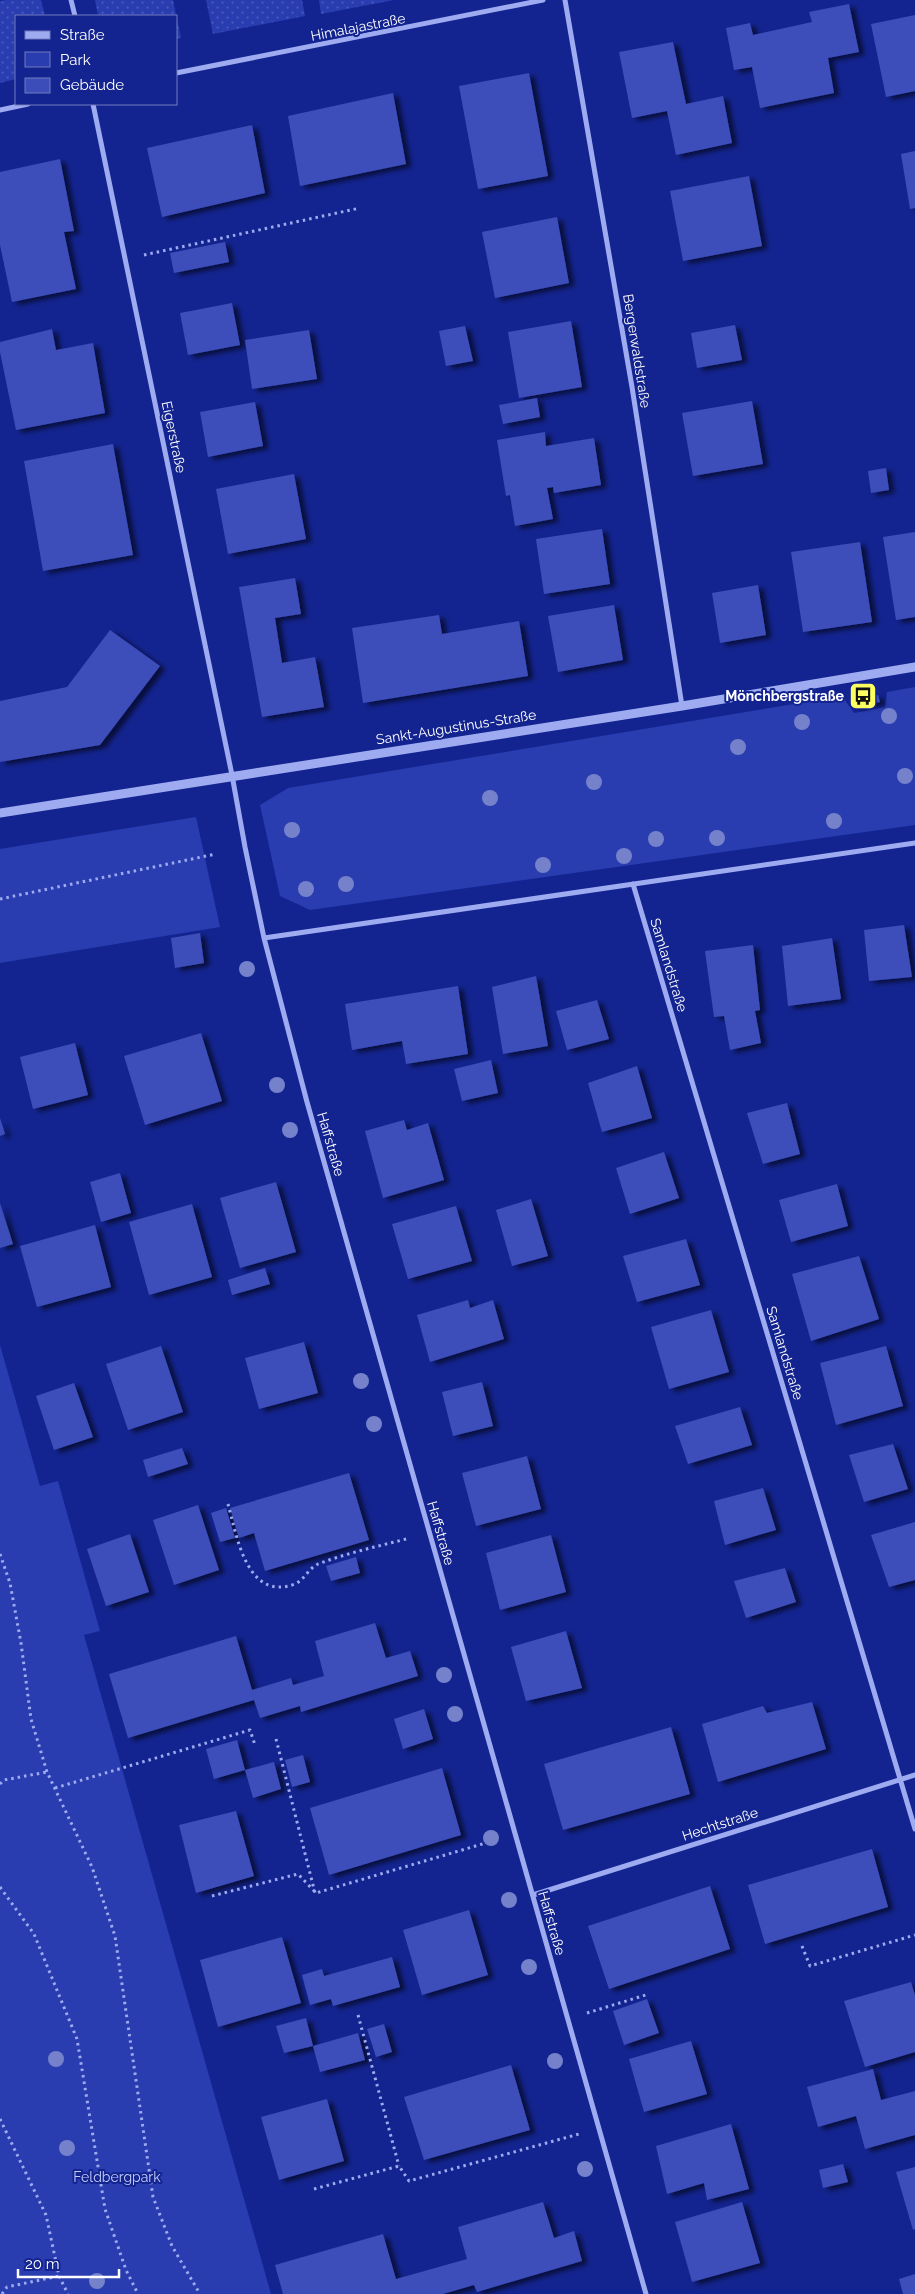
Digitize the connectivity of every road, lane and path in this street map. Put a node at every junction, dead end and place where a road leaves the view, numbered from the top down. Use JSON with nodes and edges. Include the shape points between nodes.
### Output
{"nodes":[{"id":1,"x":71,"y":0,"type":"edge"},
{"id":2,"x":543,"y":0,"type":"edge"},
{"id":3,"x":565,"y":0,"type":"edge"},
{"id":4,"x":75,"y":15,"type":"edge"},
{"id":5,"x":178,"y":73,"type":"edge"},
{"id":6,"x":23,"y":105,"type":"edge"},
{"id":7,"x":93,"y":105,"type":"edge"},
{"id":8,"x":0,"y":110,"type":"edge"},
{"id":9,"x":360,"y":208,"type":"dead end"},
{"id":10,"x":126,"y":259,"type":"junction"},
{"id":11,"x":915,"y":666,"type":"edge"},
{"id":12,"x":682,"y":706,"type":"junction"},
{"id":13,"x":232,"y":775,"type":"junction"},
{"id":14,"x":0,"y":813,"type":"edge"},
{"id":15,"x":915,"y":843,"type":"edge"},
{"id":16,"x":216,"y":854,"type":"dead end"},
{"id":17,"x":633,"y":884,"type":"junction"},
{"id":18,"x":0,"y":899,"type":"edge"},
{"id":19,"x":264,"y":938,"type":"junction"},
{"id":20,"x":228,"y":1504,"type":"dead end"},
{"id":21,"x":430,"y":1533,"type":"junction"},
{"id":22,"x":0,"y":1554,"type":"edge"},
{"id":23,"x":276,"y":1739,"type":"dead end"},
{"id":24,"x":254,"y":1746,"type":"dead end"},
{"id":25,"x":48,"y":1772,"type":"junction"},
{"id":26,"x":915,"y":1774,"type":"edge"},
{"id":27,"x":900,"y":1779,"type":"junction"},
{"id":28,"x":0,"y":1784,"type":"edge"},
{"id":29,"x":55,"y":1788,"type":"junction"},
{"id":30,"x":915,"y":1829,"type":"edge"},
{"id":31,"x":515,"y":1834,"type":"junction"},
{"id":32,"x":0,"y":1887,"type":"edge"},
{"id":33,"x":316,"y":1894,"type":"junction"},
{"id":34,"x":212,"y":1896,"type":"dead end"},
{"id":35,"x":533,"y":1896,"type":"junction"},
{"id":36,"x":915,"y":1935,"type":"edge"},
{"id":37,"x":802,"y":1946,"type":"dead end"},
{"id":38,"x":649,"y":1994,"type":"dead end"},
{"id":39,"x":358,"y":2014,"type":"dead end"},
{"id":40,"x":568,"y":2019,"type":"junction"},
{"id":41,"x":0,"y":2119,"type":"edge"},
{"id":42,"x":599,"y":2129,"type":"junction"},
{"id":43,"x":399,"y":2166,"type":"junction"},
{"id":44,"x":314,"y":2189,"type":"dead end"},
{"id":45,"x":59,"y":2276,"type":"junction"},
{"id":46,"x":2,"y":2294,"type":"edge"},
{"id":47,"x":68,"y":2294,"type":"edge"},
{"id":48,"x":138,"y":2294,"type":"edge"},
{"id":49,"x":200,"y":2294,"type":"edge"},
{"id":50,"x":646,"y":2294,"type":"edge"}],
"edges":[{"from":1,"to":4,"type":"street"},
{"from":2,"to":5,"type":"street","name":"Himalajastraße"},
{"from":3,"to":12,"type":"street","name":"Bergerwaldstraße"},
{"from":6,"to":8,"type":"street"},
{"from":7,"to":10,"type":"street","name":"Eigerstraße"},
{"from":9,"to":10,"type":"path"},
{"from":10,"to":13,"type":"street","name":"Eigerstraße"},
{"from":11,"to":12,"type":"street","name":"Sankt-Augustinus-Straße"},
{"from":12,"to":13,"type":"street","name":"Sankt-Augustinus-Straße"},
{"from":13,"to":14,"type":"street","name":"Sankt-Augustinus-Straße"},
{"from":13,"to":19,"type":"street","name":"Haffstraße"},
{"from":15,"to":17,"type":"street"},
{"from":16,"to":18,"type":"path"},
{"from":17,"to":19,"type":"street"},
{"from":17,"to":27,"type":"street","name":"Samlandstraße"},
{"from":19,"to":21,"type":"street","name":"Haffstraße"},
{"from":20,"to":21,"type":"path","via":[[252,1574],[264,1584],[280,1588],[298,1583],[315,1565]]},
{"from":21,"to":31,"type":"street","name":"Haffstraße"},
{"from":22,"to":25,"type":"path","via":[[10,1583],[31,1719]]},
{"from":23,"to":33,"type":"path"},
{"from":24,"to":29,"type":"path","via":[[250,1730]]},
{"from":25,"to":28,"type":"path","via":[[4,1780]]},
{"from":25,"to":29,"type":"path"},
{"from":26,"to":27,"type":"street","name":"Hechtstraße"},
{"from":27,"to":30,"type":"street","name":"Samlandstraße"},
{"from":27,"to":35,"type":"street","name":"Hechtstraße"},
{"from":29,"to":49,"type":"path","via":[[92,1867],[115,1936],[153,2197],[172,2246]]},
{"from":31,"to":33,"type":"path"},
{"from":31,"to":35,"type":"street","name":"Haffstraße"},
{"from":32,"to":48,"type":"path","via":[[34,1934],[77,2040],[105,2209],[126,2270]]},
{"from":33,"to":34,"type":"path","via":[[298,1874]]},
{"from":35,"to":40,"type":"street","name":"Haffstraße"},
{"from":36,"to":37,"type":"path","via":[[810,1966]]},
{"from":38,"to":40,"type":"path"},
{"from":39,"to":43,"type":"path"},
{"from":40,"to":42,"type":"street","name":"Haffstraße"},
{"from":41,"to":45,"type":"path","via":[[46,2214]]},
{"from":42,"to":43,"type":"path","via":[[409,2181]]},
{"from":42,"to":50,"type":"street","name":"Haffstraße"},
{"from":43,"to":44,"type":"path"},
{"from":45,"to":46,"type":"path","via":[[7,2288]]},
{"from":45,"to":47,"type":"path"}]}
